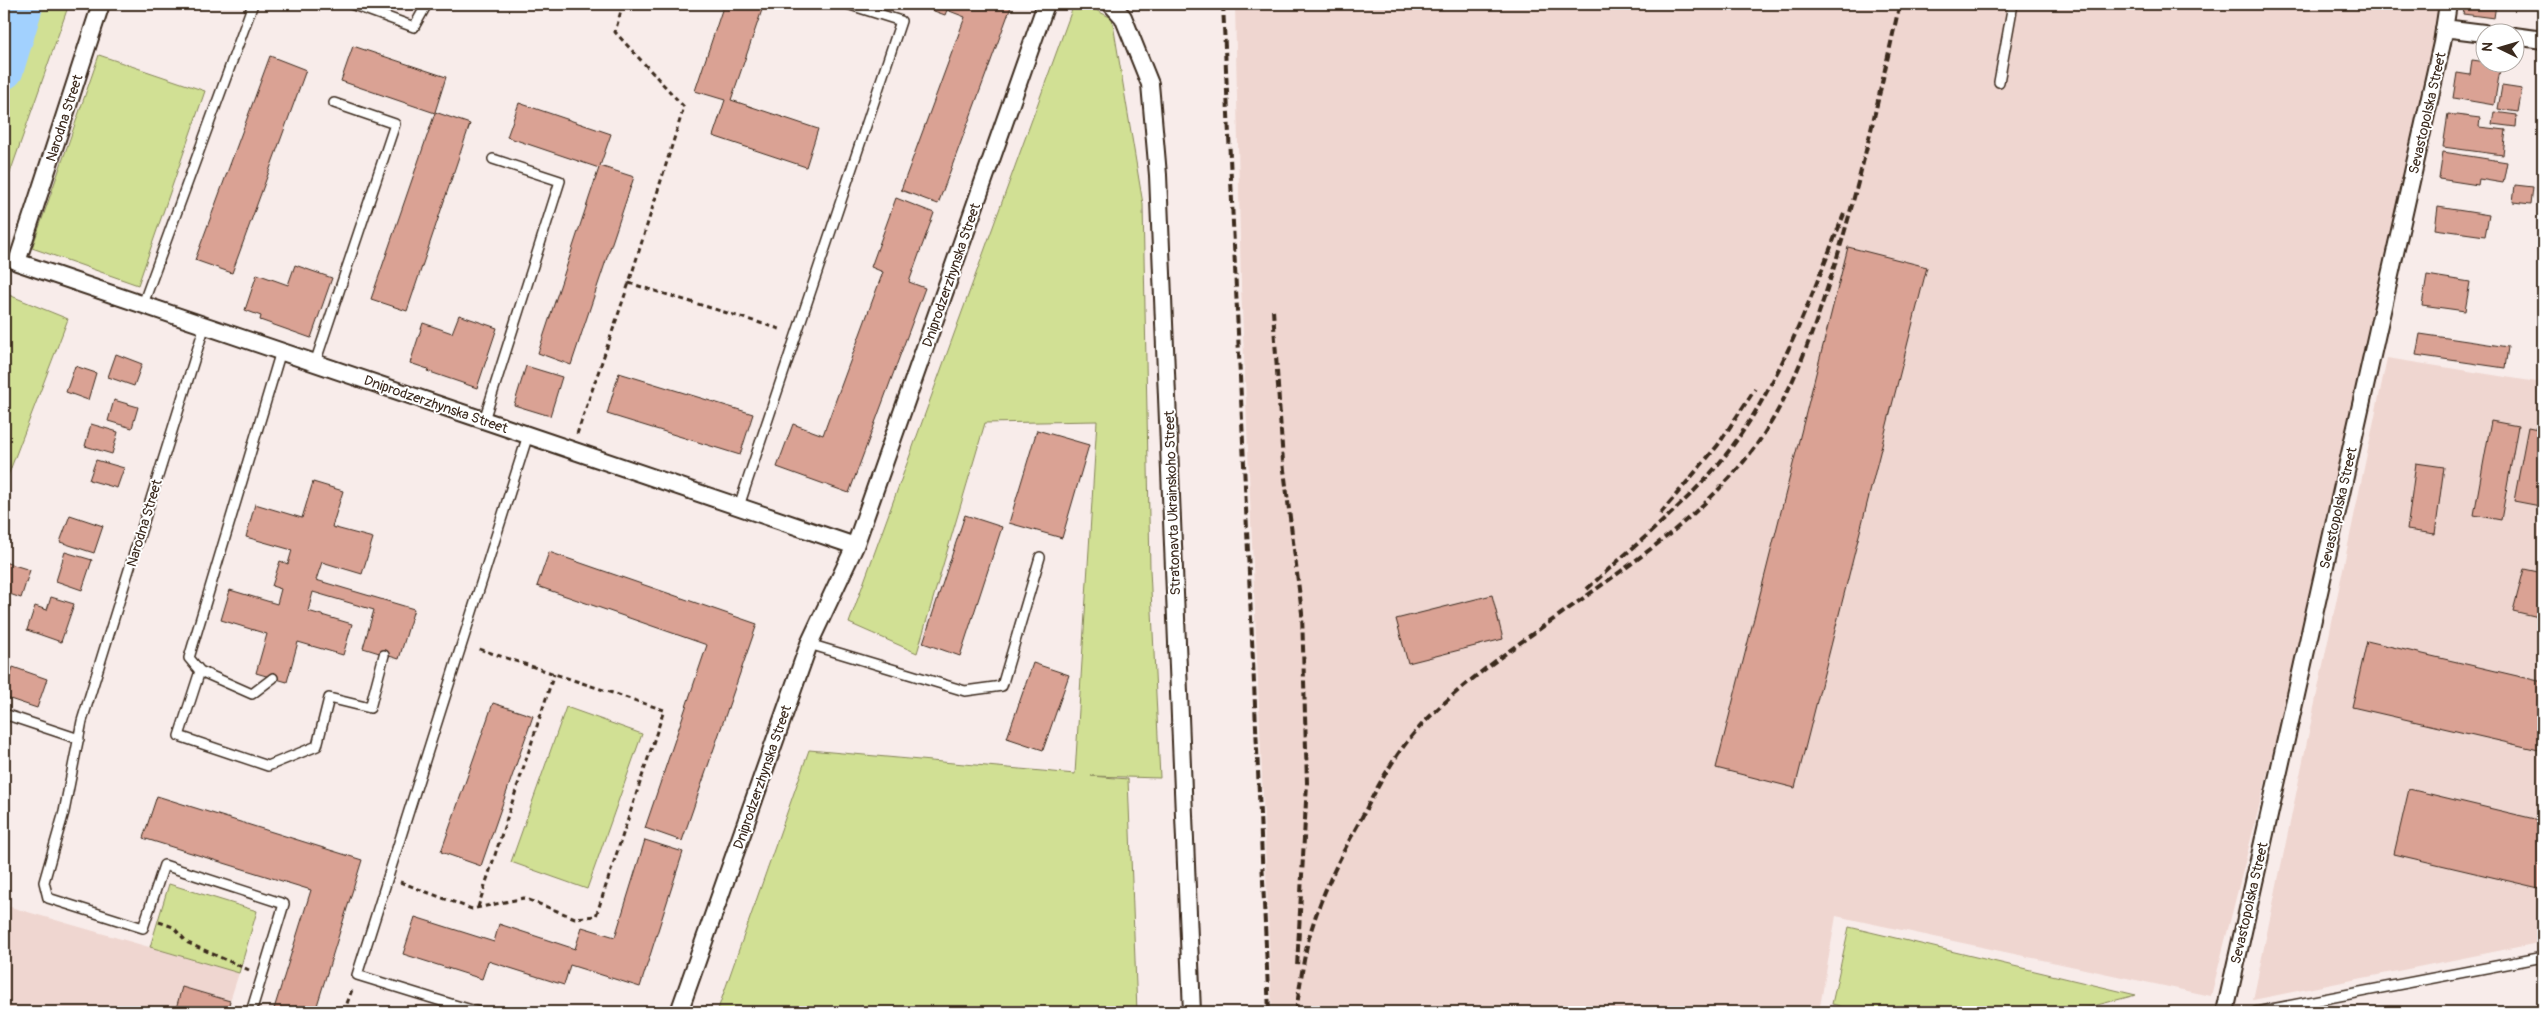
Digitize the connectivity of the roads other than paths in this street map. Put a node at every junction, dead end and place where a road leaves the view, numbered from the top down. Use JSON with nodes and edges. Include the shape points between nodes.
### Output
{"nodes":[{"id":1,"x":101,"y":4,"type":"edge"},
{"id":2,"x":253,"y":4,"type":"edge"},
{"id":3,"x":351,"y":4,"type":"edge"},
{"id":4,"x":427,"y":4,"type":"edge"},
{"id":5,"x":847,"y":4,"type":"edge"},
{"id":6,"x":1046,"y":4,"type":"edge"},
{"id":7,"x":1112,"y":4,"type":"edge"},
{"id":8,"x":2012,"y":4,"type":"edge"},
{"id":9,"x":2448,"y":4,"type":"edge"},
{"id":10,"x":2444,"y":28,"type":"junction"},
{"id":11,"x":2474,"y":32,"type":"edge"},
{"id":12,"x":2524,"y":37,"type":"edge"},
{"id":13,"x":2543,"y":40,"type":"edge"},
{"id":14,"x":1999,"y":82,"type":"dead end"},
{"id":15,"x":334,"y":103,"type":"dead end"},
{"id":16,"x":493,"y":159,"type":"dead end"},
{"id":17,"x":17,"y":262,"type":"joint"},
{"id":18,"x":143,"y":304,"type":"junction"},
{"id":19,"x":205,"y":325,"type":"junction"},
{"id":20,"x":281,"y":351,"type":"junction"},
{"id":21,"x":315,"y":363,"type":"junction"},
{"id":22,"x":484,"y":420,"type":"junction"},
{"id":23,"x":528,"y":435,"type":"junction"},
{"id":24,"x":739,"y":506,"type":"junction"},
{"id":25,"x":855,"y":546,"type":"junction"},
{"id":26,"x":1040,"y":558,"type":"dead end"},
{"id":27,"x":809,"y":644,"type":"junction"},
{"id":28,"x":384,"y":655,"type":"dead end"},
{"id":29,"x":200,"y":671,"type":"junction"},
{"id":30,"x":273,"y":678,"type":"dead end"},
{"id":31,"x":4,"y":714,"type":"edge"},
{"id":32,"x":79,"y":739,"type":"junction"},
{"id":33,"x":2543,"y":957,"type":"edge"},
{"id":34,"x":449,"y":1008,"type":"edge"},
{"id":35,"x":251,"y":1012,"type":"edge"},
{"id":36,"x":479,"y":1012,"type":"edge"},
{"id":37,"x":680,"y":1012,"type":"edge"},
{"id":38,"x":1192,"y":1012,"type":"edge"},
{"id":39,"x":2225,"y":1012,"type":"edge"},
{"id":40,"x":2256,"y":1012,"type":"edge"}],
"edges":[{"from":1,"to":17,"type":"street","name":"Narodna Street"},
{"from":2,"to":18,"type":"lane"},
{"from":3,"to":4,"type":"lane","via":[[414,27]]},
{"from":5,"to":24,"type":"lane","via":[[901,21]]},
{"from":6,"to":25,"type":"street","name":"Dniprodzerzhynska Street"},
{"from":7,"to":38,"type":"street","name":"Stratonavta Ukrainskoho Street","via":[[1123,17],[1150,84],[1158,175]]},
{"from":8,"to":14,"type":"lane"},
{"from":9,"to":10,"type":"street","name":"Sevastopolska Street"},
{"from":10,"to":11,"type":"street"},
{"from":10,"to":39,"type":"street","name":"Sevastopolska Street"},
{"from":12,"to":13,"type":"street"},
{"from":15,"to":21,"type":"lane","via":[[395,124]]},
{"from":16,"to":22,"type":"lane","via":[[560,181]]},
{"from":17,"to":18,"type":"street","name":"Dniprodzerzhynska Street"},
{"from":18,"to":19,"type":"street","name":"Dniprodzerzhynska Street"},
{"from":19,"to":20,"type":"street","name":"Dniprodzerzhynska Street"},
{"from":19,"to":32,"type":"lane","name":"Narodna Street"},
{"from":20,"to":21,"type":"street","name":"Dniprodzerzhynska Street"},
{"from":20,"to":29,"type":"lane","via":[[189,658]]},
{"from":21,"to":22,"type":"street","name":"Dniprodzerzhynska Street"},
{"from":22,"to":23,"type":"street","name":"Dniprodzerzhynska Street"},
{"from":23,"to":24,"type":"street","name":"Dniprodzerzhynska Street"},
{"from":23,"to":34,"type":"lane","via":[[357,975]]},
{"from":24,"to":25,"type":"street","name":"Dniprodzerzhynska Street"},
{"from":25,"to":27,"type":"street","name":"Dniprodzerzhynska Street"},
{"from":26,"to":27,"type":"lane","via":[[1002,686],[965,690]]},
{"from":27,"to":37,"type":"street","name":"Dniprodzerzhynska Street"},
{"from":28,"to":29,"type":"lane","via":[[370,708],[329,698],[317,746],[268,766],[179,736]]},
{"from":29,"to":30,"type":"lane","via":[[252,694]]},
{"from":31,"to":32,"type":"lane"},
{"from":32,"to":35,"type":"lane","name":"Narodna Street","via":[[64,812],[44,882],[48,898],[144,928],[164,865],[284,904]]},
{"from":33,"to":40,"type":"lane"},
{"from":34,"to":36,"type":"lane"}]}
